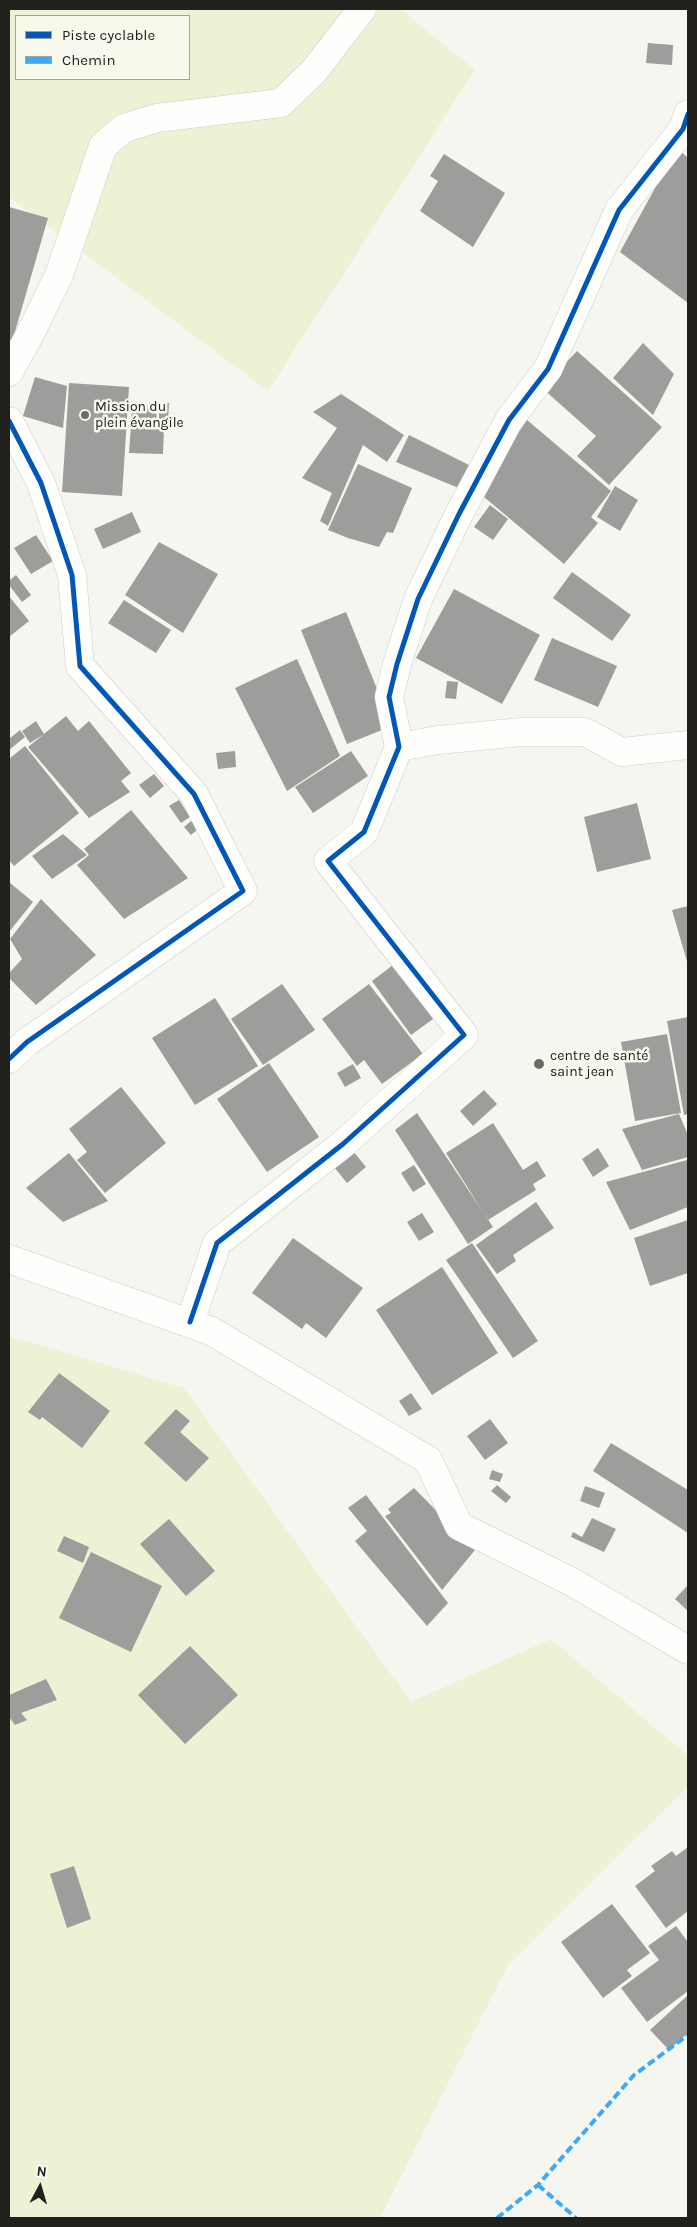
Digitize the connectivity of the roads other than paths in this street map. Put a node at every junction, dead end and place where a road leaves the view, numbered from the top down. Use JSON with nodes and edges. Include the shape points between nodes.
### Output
{"nodes":[{"id":1,"x":362,"y":9,"type":"edge"},
{"id":2,"x":688,"y":114,"type":"edge"},
{"id":3,"x":9,"y":372,"type":"edge"},
{"id":4,"x":9,"y":421,"type":"edge"},
{"id":5,"x":688,"y":745,"type":"edge"},
{"id":6,"x":400,"y":747,"type":"junction"},
{"id":7,"x":9,"y":1059,"type":"edge"},
{"id":8,"x":9,"y":1259,"type":"edge"},
{"id":9,"x":190,"y":1322,"type":"junction"},
{"id":10,"x":688,"y":1650,"type":"edge"}],
"edges":[{"from":1,"to":3,"type":"street","via":[[314,71],[281,103],[157,118],[124,128],[103,146],[59,275]]},
{"from":2,"to":6,"type":"street","via":[[683,129],[619,210],[548,369],[509,420],[418,599],[389,697]]},
{"from":4,"to":7,"type":"street","via":[[40,483],[72,575],[80,666],[194,794],[242,891],[26,1042]]},
{"from":5,"to":6,"type":"street","via":[[622,752],[585,732],[522,732]]},
{"from":6,"to":9,"type":"street","via":[[364,832],[328,861],[464,1035],[343,1144],[217,1243]]},
{"from":8,"to":9,"type":"street"},
{"from":9,"to":10,"type":"street","via":[[211,1330],[428,1460],[459,1526],[572,1582]]}]}
